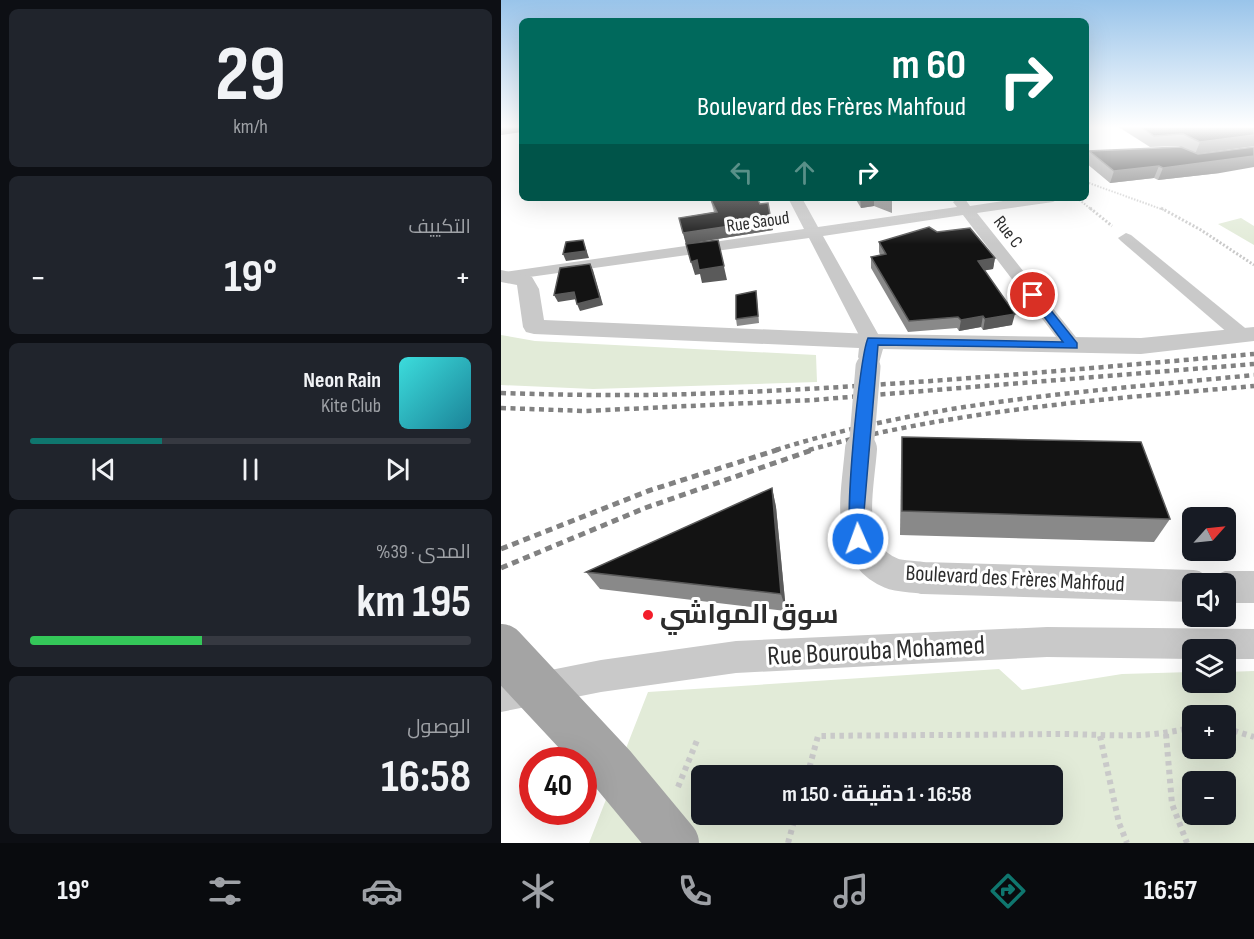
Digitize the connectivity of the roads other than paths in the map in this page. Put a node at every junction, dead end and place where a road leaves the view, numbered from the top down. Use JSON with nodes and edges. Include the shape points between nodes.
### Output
{"nodes":[{"id":1,"x":797,"y":201,"type":"edge"},
{"id":2,"x":1008,"y":201,"type":"edge"},
{"id":3,"x":962,"y":204,"type":"edge"},
{"id":4,"x":815,"y":233,"type":"junction"},
{"id":5,"x":1126,"y":238,"type":"road end"},
{"id":6,"x":503,"y":277,"type":"edge"},
{"id":7,"x":1249,"y":335,"type":"edge"},
{"id":8,"x":1073,"y":346,"type":"junction"},
{"id":9,"x":870,"y":354,"type":"junction"},
{"id":10,"x":1182,"y":586,"type":"edge"},
{"id":11,"x":1236,"y":586,"type":"edge"},
{"id":12,"x":1254,"y":587,"type":"edge"},
{"id":13,"x":1254,"y":644,"type":"edge"},
{"id":14,"x":501,"y":649,"type":"edge"},
{"id":15,"x":501,"y":696,"type":"edge"},
{"id":16,"x":673,"y":843,"type":"edge"}],
"edges":[{"from":1,"to":4,"type":"street"},
{"from":2,"to":3,"type":"street","name":"Rue Saoud"},
{"from":3,"to":4,"type":"street","name":"Rue Saoud"},
{"from":3,"to":8,"type":"street","name":"Rue C"},
{"from":4,"to":6,"type":"street","name":"Rue Saoud"},
{"from":4,"to":9,"type":"street"},
{"from":5,"to":7,"type":"street"},
{"from":6,"to":9,"type":"street","via":[[525,281],[534,327]]},
{"from":7,"to":8,"type":"street","via":[[1141,346]]},
{"from":8,"to":9,"type":"street"},
{"from":9,"to":10,"type":"street","name":"Boulevard des Frères Mahfoud","bridge":true,"via":[[857,512],[858,539],[869,557],[891,573],[923,578]]},
{"from":11,"to":12,"type":"street"},
{"from":13,"to":15,"type":"street","name":"Rue Bourouba Mohamed","via":[[1047,642],[736,657],[601,676]]},
{"from":14,"to":16,"type":"main road","bridge":true,"via":[[611,767]]}]}
